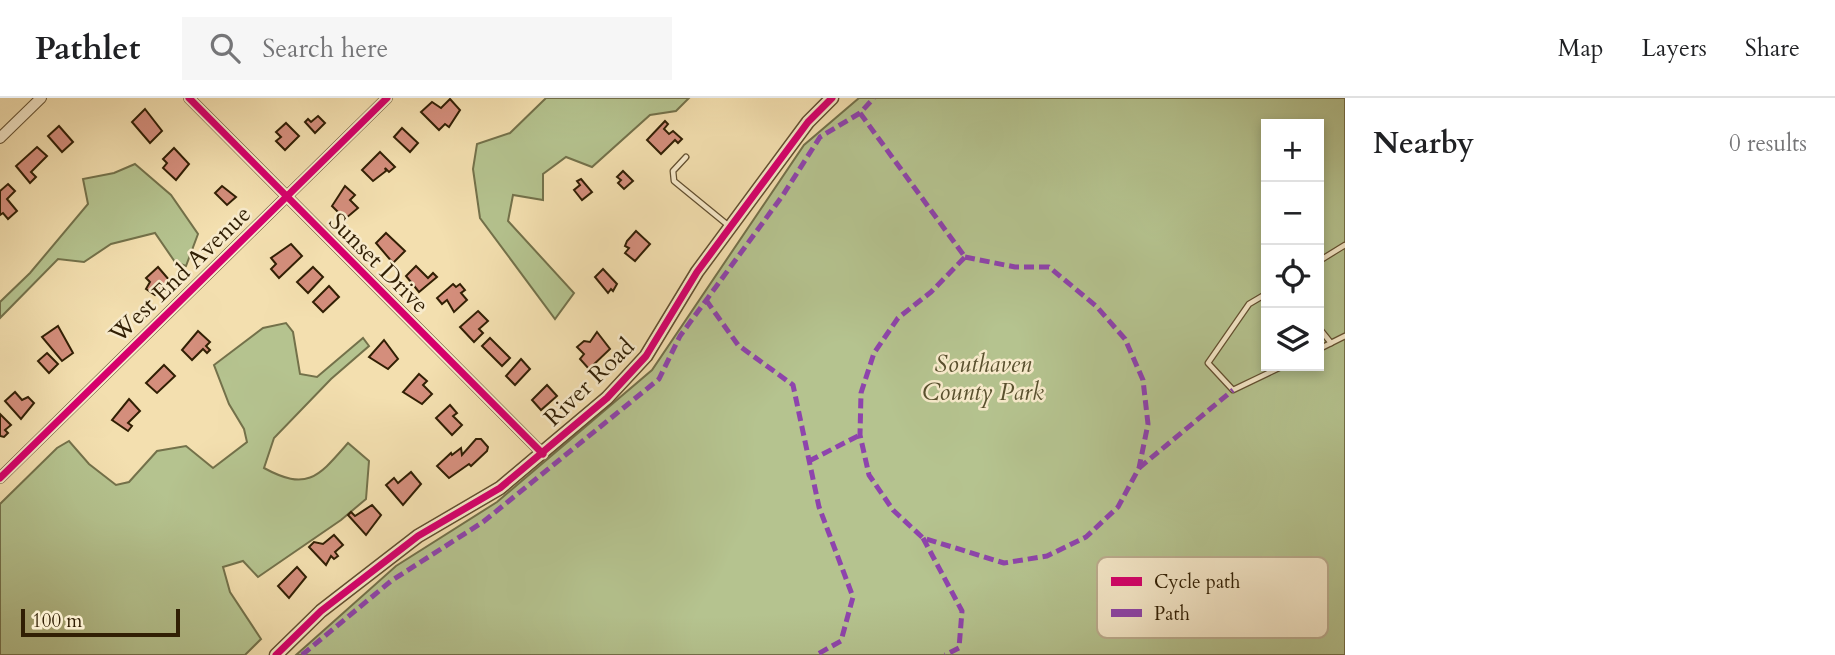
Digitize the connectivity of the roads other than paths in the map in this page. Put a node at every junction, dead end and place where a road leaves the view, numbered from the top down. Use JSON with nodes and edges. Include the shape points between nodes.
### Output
{"nodes":[{"id":1,"x":41,"y":98,"type":"edge"},
{"id":2,"x":189,"y":98,"type":"edge"},
{"id":3,"x":387,"y":98,"type":"edge"},
{"id":4,"x":832,"y":98,"type":"edge"},
{"id":5,"x":0,"y":138,"type":"edge"},
{"id":6,"x":686,"y":158,"type":"dead end"},
{"id":7,"x":286,"y":197,"type":"junction"},
{"id":8,"x":730,"y":227,"type":"junction"},
{"id":9,"x":1345,"y":245,"type":"edge"},
{"id":10,"x":1324,"y":258,"type":"edge"},
{"id":11,"x":1261,"y":296,"type":"edge"},
{"id":12,"x":1324,"y":334,"type":"edge"},
{"id":13,"x":1345,"y":336,"type":"edge"},
{"id":14,"x":1331,"y":343,"type":"junction"},
{"id":15,"x":1324,"y":346,"type":"edge"},
{"id":16,"x":1273,"y":371,"type":"edge"},
{"id":17,"x":542,"y":454,"type":"junction"},
{"id":18,"x":0,"y":478,"type":"edge"},
{"id":19,"x":276,"y":655,"type":"edge"}],
"edges":[{"from":1,"to":5,"type":"street"},
{"from":2,"to":7,"type":"street","name":"Sunset Drive"},
{"from":3,"to":7,"type":"street","name":"West End Avenue"},
{"from":4,"to":8,"type":"street","name":"River Road","via":[[808,122]]},
{"from":6,"to":8,"type":"lane","via":[[673,171],[674,181]]},
{"from":7,"to":17,"type":"street","name":"Sunset Drive"},
{"from":7,"to":18,"type":"street","name":"West End Avenue"},
{"from":8,"to":17,"type":"street","name":"River Road","via":[[646,356],[607,398]]},
{"from":9,"to":10,"type":"lane"},
{"from":11,"to":16,"type":"lane","via":[[1250,304],[1208,363],[1233,390]]},
{"from":12,"to":14,"type":"lane"},
{"from":13,"to":14,"type":"lane"},
{"from":14,"to":15,"type":"lane"},
{"from":17,"to":19,"type":"street","name":"River Road","via":[[500,488],[418,536],[321,611]]}]}
